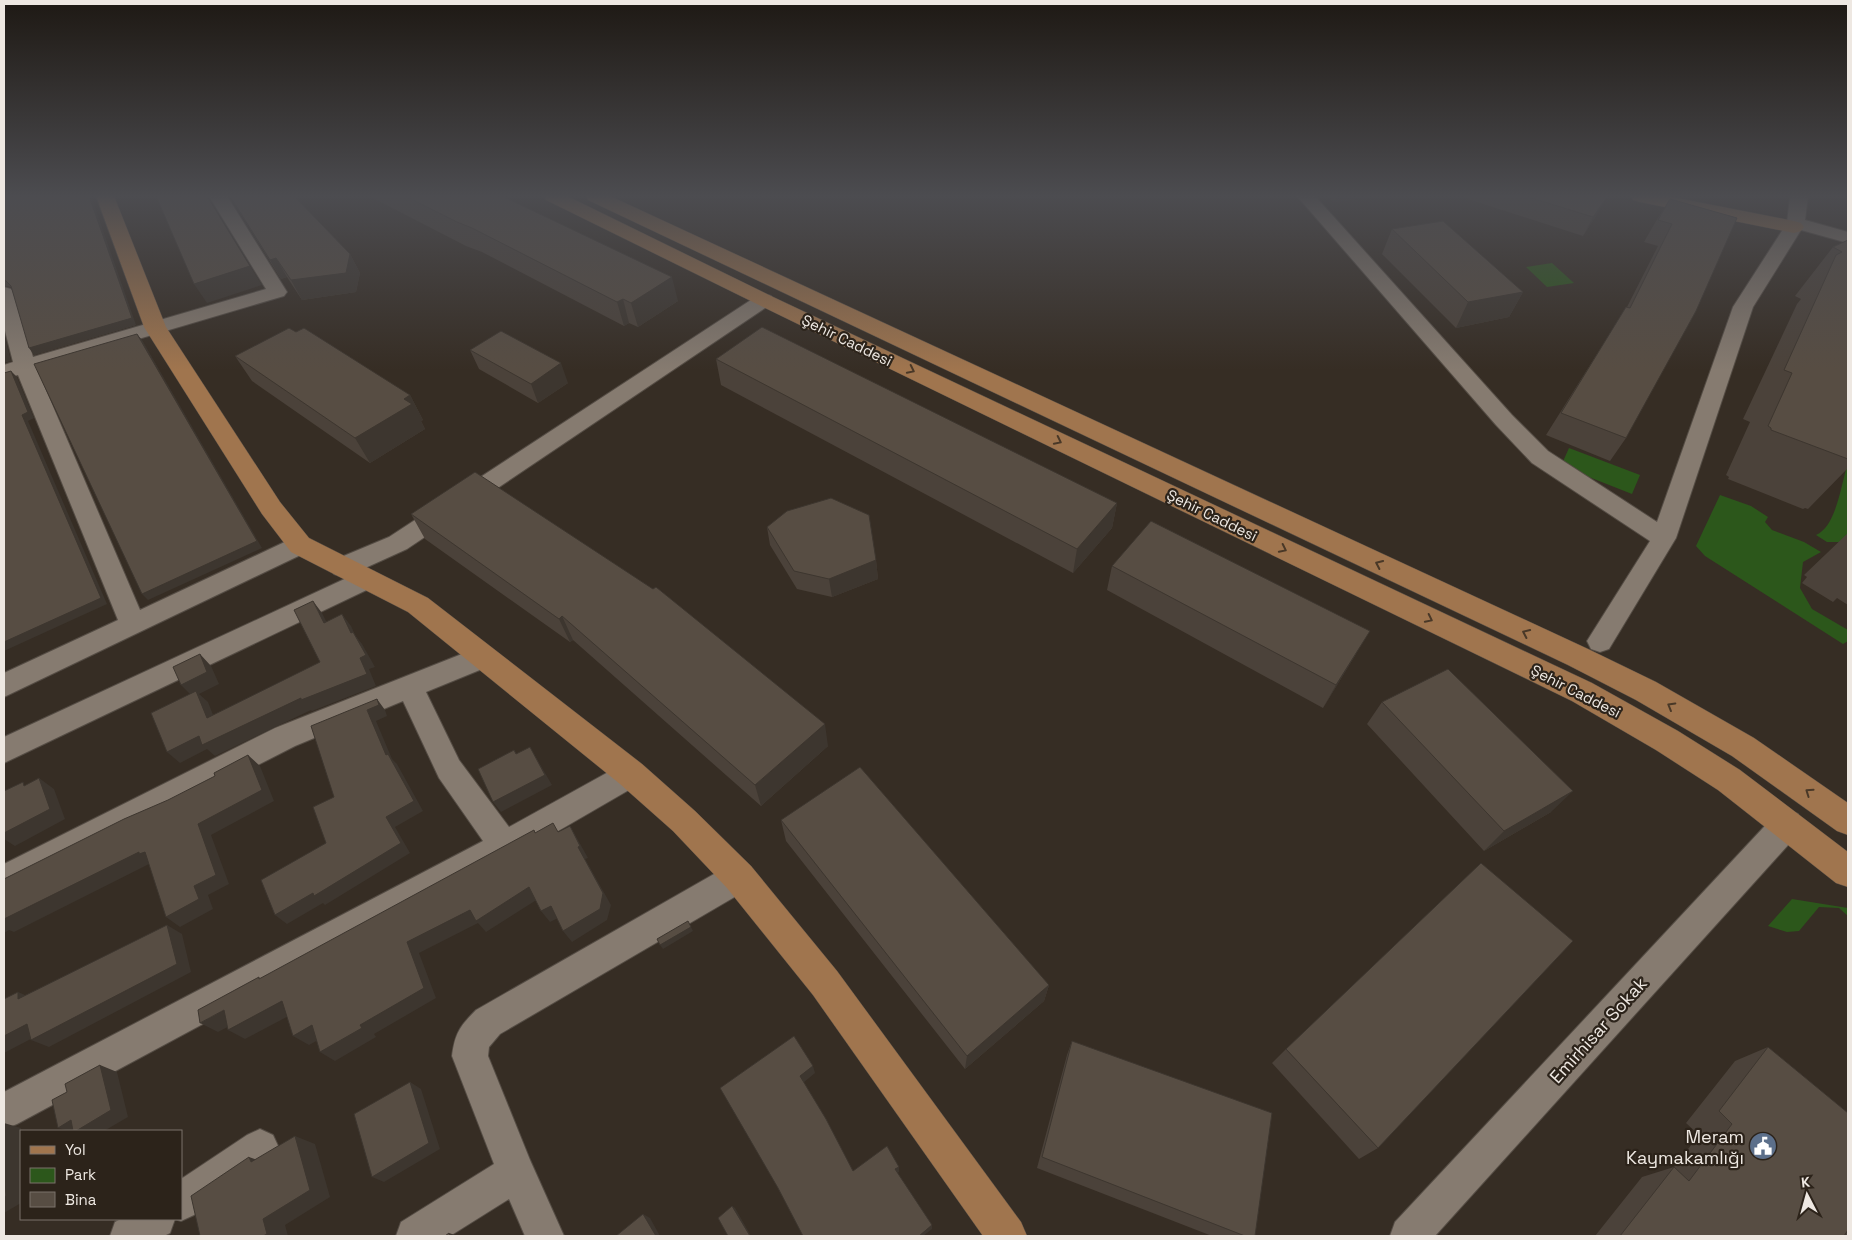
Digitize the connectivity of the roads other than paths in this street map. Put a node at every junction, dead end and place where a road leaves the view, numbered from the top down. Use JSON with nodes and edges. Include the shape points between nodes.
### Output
{"nodes":[{"id":1,"x":128,"y":254,"type":"edge"},
{"id":2,"x":254,"y":254,"type":"edge"},
{"id":3,"x":670,"y":254,"type":"edge"},
{"id":4,"x":718,"y":254,"type":"edge"},
{"id":5,"x":1358,"y":254,"type":"edge"},
{"id":6,"x":1774,"y":254,"type":"edge"},
{"id":7,"x":4,"y":293,"type":"edge"},
{"id":8,"x":764,"y":300,"type":"junction"},
{"id":9,"x":155,"y":327,"type":"junction"},
{"id":10,"x":14,"y":369,"type":"edge"},
{"id":11,"x":1664,"y":538,"type":"junction"},
{"id":12,"x":300,"y":545,"type":"junction"},
{"id":13,"x":355,"y":573,"type":"junction"},
{"id":14,"x":133,"y":625,"type":"junction"},
{"id":15,"x":1600,"y":641,"type":"dead end"},
{"id":16,"x":482,"y":657,"type":"junction"},
{"id":17,"x":4,"y":686,"type":"edge"},
{"id":18,"x":410,"y":686,"type":"junction"},
{"id":19,"x":4,"y":751,"type":"edge"},
{"id":20,"x":631,"y":774,"type":"junction"},
{"id":21,"x":1848,"y":821,"type":"edge"},
{"id":22,"x":1786,"y":824,"type":"junction"},
{"id":23,"x":504,"y":846,"type":"junction"},
{"id":24,"x":1848,"y":872,"type":"edge"},
{"id":25,"x":739,"y":876,"type":"junction"},
{"id":26,"x":4,"y":880,"type":"edge"},
{"id":27,"x":4,"y":1111,"type":"edge"},
{"id":28,"x":260,"y":1148,"type":"dead end"},
{"id":29,"x":516,"y":1172,"type":"junction"},
{"id":30,"x":182,"y":1201,"type":"edge"},
{"id":31,"x":415,"y":1236,"type":"edge"},
{"id":32,"x":545,"y":1236,"type":"edge"},
{"id":33,"x":1007,"y":1236,"type":"edge"},
{"id":34,"x":1409,"y":1236,"type":"edge"}],
"edges":[{"from":1,"to":9,"type":"main road"},
{"from":2,"to":9,"type":"street","via":[[277,292]]},
{"from":3,"to":8,"type":"main road","name":"Şehir Caddesi"},
{"from":21,"to":4,"type":"main road","name":"Şehir Caddesi","one_way":true,"via":[[1743,747],[1646,691]]},
{"from":5,"to":11,"type":"street","via":[[1540,457]]},
{"from":6,"to":11,"type":"street","via":[[1743,308]]},
{"from":7,"to":10,"type":"street"},
{"from":8,"to":13,"type":"street"},
{"from":8,"to":22,"type":"main road","name":"Şehir Caddesi","one_way":true,"via":[[1582,692],[1696,758]]},
{"from":9,"to":10,"type":"street"},
{"from":9,"to":12,"type":"main road","via":[[271,508]]},
{"from":10,"to":14,"type":"street"},
{"from":11,"to":15,"type":"street"},
{"from":12,"to":13,"type":"main road"},
{"from":12,"to":14,"type":"street"},
{"from":13,"to":16,"type":"main road","via":[[418,605]]},
{"from":13,"to":19,"type":"street"},
{"from":14,"to":17,"type":"street"},
{"from":16,"to":18,"type":"street"},
{"from":16,"to":20,"type":"main road"},
{"from":18,"to":23,"type":"street","via":[[449,769]]},
{"from":18,"to":26,"type":"street","via":[[284,737]]},
{"from":20,"to":23,"type":"street"},
{"from":20,"to":25,"type":"main road","via":[[684,820]]},
{"from":22,"to":24,"type":"main road","name":"Şehir Caddesi"},
{"from":22,"to":34,"type":"street","name":"Emirhisar Sokak"},
{"from":23,"to":27,"type":"street"},
{"from":25,"to":29,"type":"street","via":[[488,1022],[472,1039],[470,1056]]},
{"from":25,"to":33,"type":"main road","via":[[825,983]]},
{"from":28,"to":30,"type":"street"},
{"from":29,"to":31,"type":"street"},
{"from":29,"to":32,"type":"street"}]}
